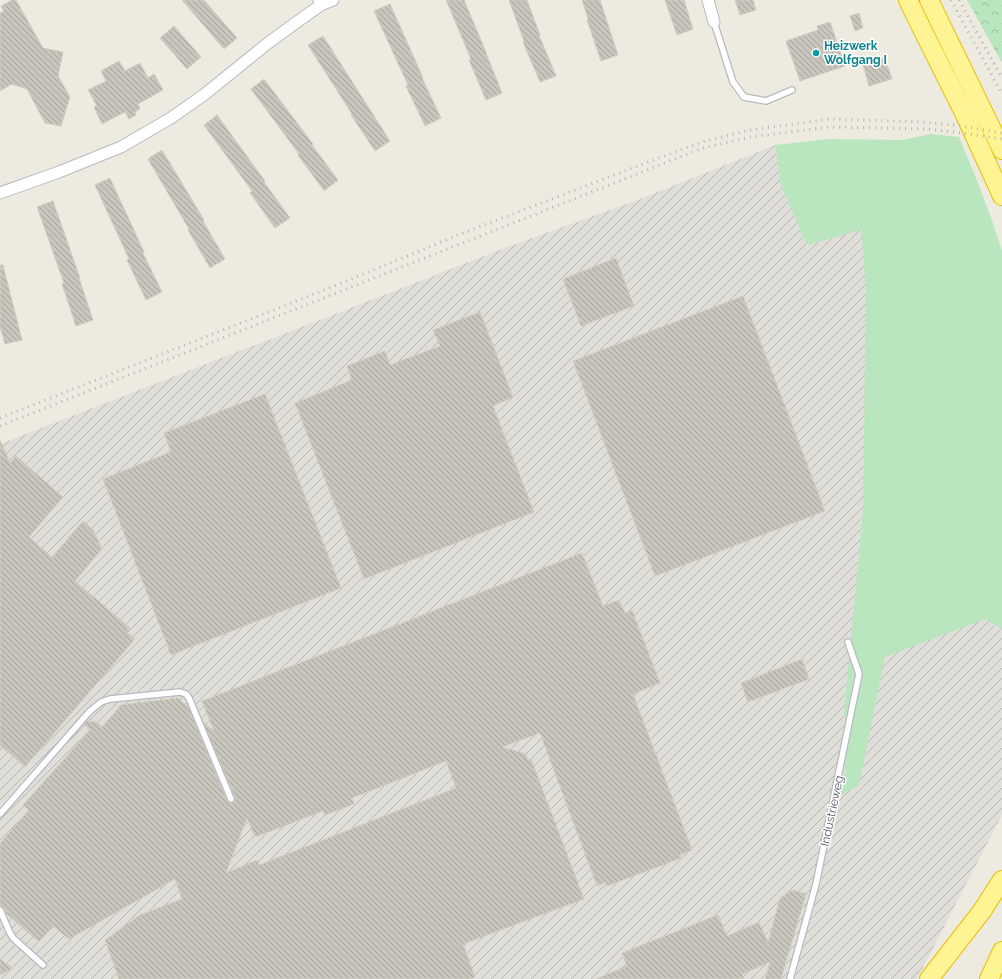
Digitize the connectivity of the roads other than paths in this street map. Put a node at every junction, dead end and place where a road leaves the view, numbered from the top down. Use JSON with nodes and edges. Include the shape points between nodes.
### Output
{"nodes":[{"id":1,"x":333,"y":0,"type":"edge"},
{"id":2,"x":708,"y":0,"type":"edge"},
{"id":3,"x":908,"y":0,"type":"edge"},
{"id":4,"x":929,"y":0,"type":"edge"},
{"id":5,"x":320,"y":3,"type":"edge"},
{"id":6,"x":714,"y":22,"type":"joint"},
{"id":7,"x":792,"y":90,"type":"dead end"},
{"id":8,"x":1002,"y":150,"type":"edge"},
{"id":9,"x":0,"y":193,"type":"edge"},
{"id":10,"x":1002,"y":196,"type":"edge"},
{"id":11,"x":848,"y":642,"type":"dead end"},
{"id":12,"x":231,"y":799,"type":"dead end"},
{"id":13,"x":0,"y":814,"type":"edge"},
{"id":14,"x":1002,"y":880,"type":"edge"},
{"id":15,"x":0,"y":910,"type":"edge"},
{"id":16,"x":1002,"y":951,"type":"edge"},
{"id":17,"x":43,"y":965,"type":"dead end"},
{"id":18,"x":790,"y":979,"type":"edge"},
{"id":19,"x":930,"y":979,"type":"edge"},
{"id":20,"x":989,"y":979,"type":"edge"}],
"edges":[{"from":1,"to":5,"type":"street"},
{"from":2,"to":6,"type":"street"},
{"from":3,"to":10,"type":"highway"},
{"from":4,"to":8,"type":"highway"},
{"from":5,"to":9,"type":"street","via":[[171,118],[120,147]]},
{"from":6,"to":7,"type":"lane","via":[[733,82],[744,97],[766,101]]},
{"from":11,"to":18,"type":"lane","name":"Industrieweg","via":[[859,674],[816,884]]},
{"from":12,"to":13,"type":"lane","via":[[189,698],[180,692],[102,702],[89,712]]},
{"from":14,"to":19,"type":"highway","via":[[982,911]]},
{"from":15,"to":17,"type":"lane","via":[[13,938]]},
{"from":16,"to":20,"type":"highway"}]}
